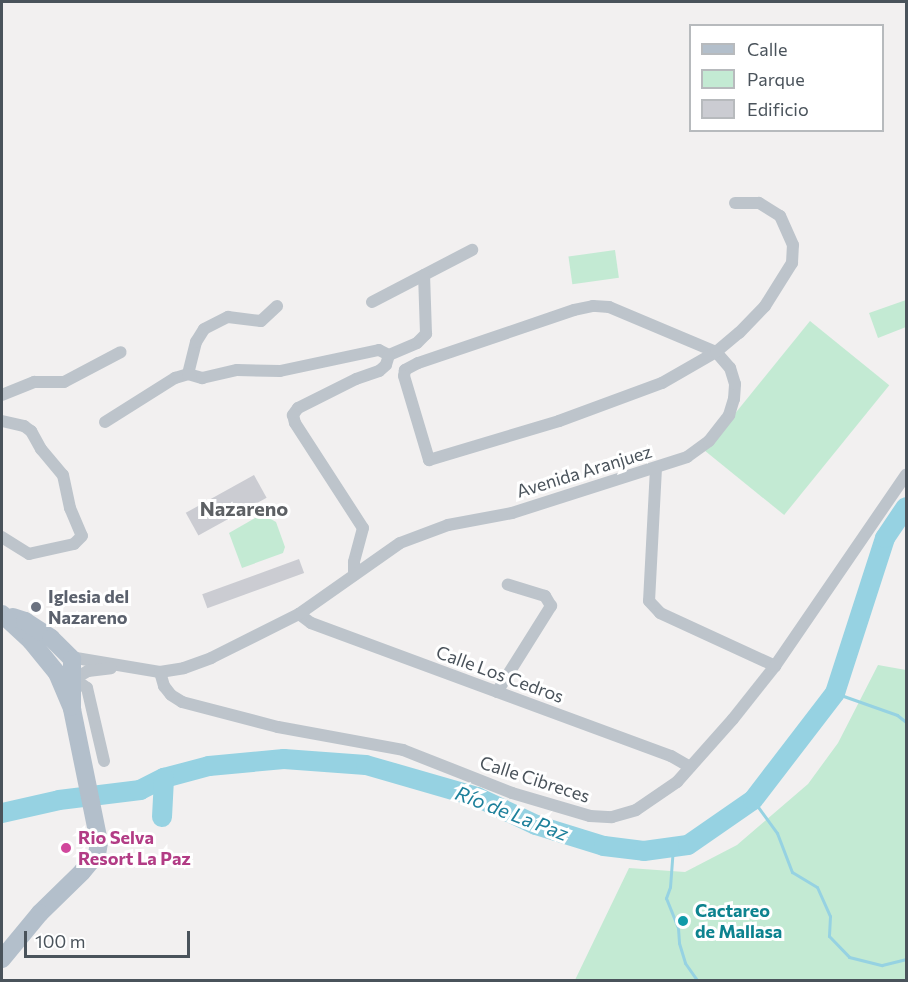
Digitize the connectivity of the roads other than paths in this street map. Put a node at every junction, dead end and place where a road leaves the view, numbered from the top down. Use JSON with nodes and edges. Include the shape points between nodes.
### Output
{"nodes":[{"id":1,"x":735,"y":203,"type":"dead end"},
{"id":2,"x":472,"y":250,"type":"dead end"},
{"id":3,"x":424,"y":275,"type":"junction"},
{"id":4,"x":372,"y":302,"type":"dead end"},
{"id":5,"x":277,"y":306,"type":"dead end"},
{"id":6,"x":121,"y":352,"type":"dead end"},
{"id":7,"x":716,"y":352,"type":"junction"},
{"id":8,"x":389,"y":355,"type":"junction"},
{"id":9,"x":188,"y":374,"type":"junction"},
{"id":10,"x":2,"y":394,"type":"edge"},
{"id":11,"x":2,"y":421,"type":"edge"},
{"id":12,"x":105,"y":422,"type":"dead end"},
{"id":13,"x":656,"y":468,"type":"junction"},
{"id":14,"x":906,"y":475,"type":"edge"},
{"id":15,"x":2,"y":537,"type":"edge"},
{"id":16,"x":354,"y":575,"type":"junction"},
{"id":17,"x":508,"y":585,"type":"dead end"},
{"id":18,"x":2,"y":613,"type":"edge"},
{"id":19,"x":299,"y":614,"type":"junction"},
{"id":20,"x":775,"y":666,"type":"junction"},
{"id":21,"x":121,"y":667,"type":"junction"},
{"id":22,"x":66,"y":668,"type":"junction"},
{"id":23,"x":160,"y":672,"type":"junction"},
{"id":24,"x":497,"y":692,"type":"junction"},
{"id":25,"x":104,"y":761,"type":"dead end"},
{"id":26,"x":690,"y":767,"type":"junction"},
{"id":27,"x":2,"y":959,"type":"edge"}],
"edges":[{"from":1,"to":7,"type":"street","via":[[759,203],[780,216],[793,245],[792,263],[765,306]]},
{"from":2,"to":3,"type":"street"},
{"from":3,"to":4,"type":"street"},
{"from":3,"to":8,"type":"street","via":[[426,334],[417,343]]},
{"from":5,"to":9,"type":"street","via":[[261,321],[228,317],[204,329],[196,342]]},
{"from":6,"to":10,"type":"street","via":[[64,382],[34,382]]},
{"from":7,"to":7,"type":"street","via":[[652,387],[559,421],[429,460],[404,376],[405,370],[418,363],[593,306],[609,307]]},
{"from":7,"to":13,"type":"street","name":"Avenida Aranjuez","via":[[734,375],[729,415],[708,441],[687,457]]},
{"from":8,"to":9,"type":"street","via":[[379,350],[280,371],[237,370],[202,378]]},
{"from":8,"to":16,"type":"street","via":[[387,365],[379,371],[298,408],[293,415],[363,528]]},
{"from":9,"to":12,"type":"street","via":[[175,378]]},
{"from":11,"to":15,"type":"street","via":[[31,431],[63,475],[70,508],[82,536],[74,544],[29,554]]},
{"from":13,"to":16,"type":"street","name":"Avenida Aranjuez","via":[[512,513],[448,525],[400,543]]},
{"from":13,"to":20,"type":"street","via":[[649,601],[660,613]]},
{"from":14,"to":20,"type":"street","name":"Calle Cibreces"},
{"from":16,"to":19,"type":"street","name":"Avenida Aranjuez"},
{"from":17,"to":24,"type":"street","via":[[545,596],[550,606]]},
{"from":18,"to":22,"type":"main road","via":[[25,621],[51,638]]},
{"from":19,"to":23,"type":"street","name":"Avenida Aranjuez","via":[[211,658]]},
{"from":19,"to":24,"type":"street","name":"Calle Los Cedros","via":[[311,623]]},
{"from":20,"to":26,"type":"street","name":"Calle Cibreces"},
{"from":21,"to":22,"type":"street","name":"Avenida Aranjuez"},
{"from":21,"to":22,"type":"street"},
{"from":21,"to":23,"type":"street","name":"Avenida Aranjuez"},
{"from":22,"to":25,"type":"street","via":[[87,688]]},
{"from":22,"to":27,"type":"main road","via":[[98,827],[97,854]]},
{"from":23,"to":26,"type":"street","name":"Calle Cibreces","via":[[164,686],[182,702],[278,727],[403,750],[512,793],[590,816],[612,817],[636,810],[677,782]]},
{"from":24,"to":26,"type":"street","name":"Calle Los Cedros","via":[[671,756]]}]}
